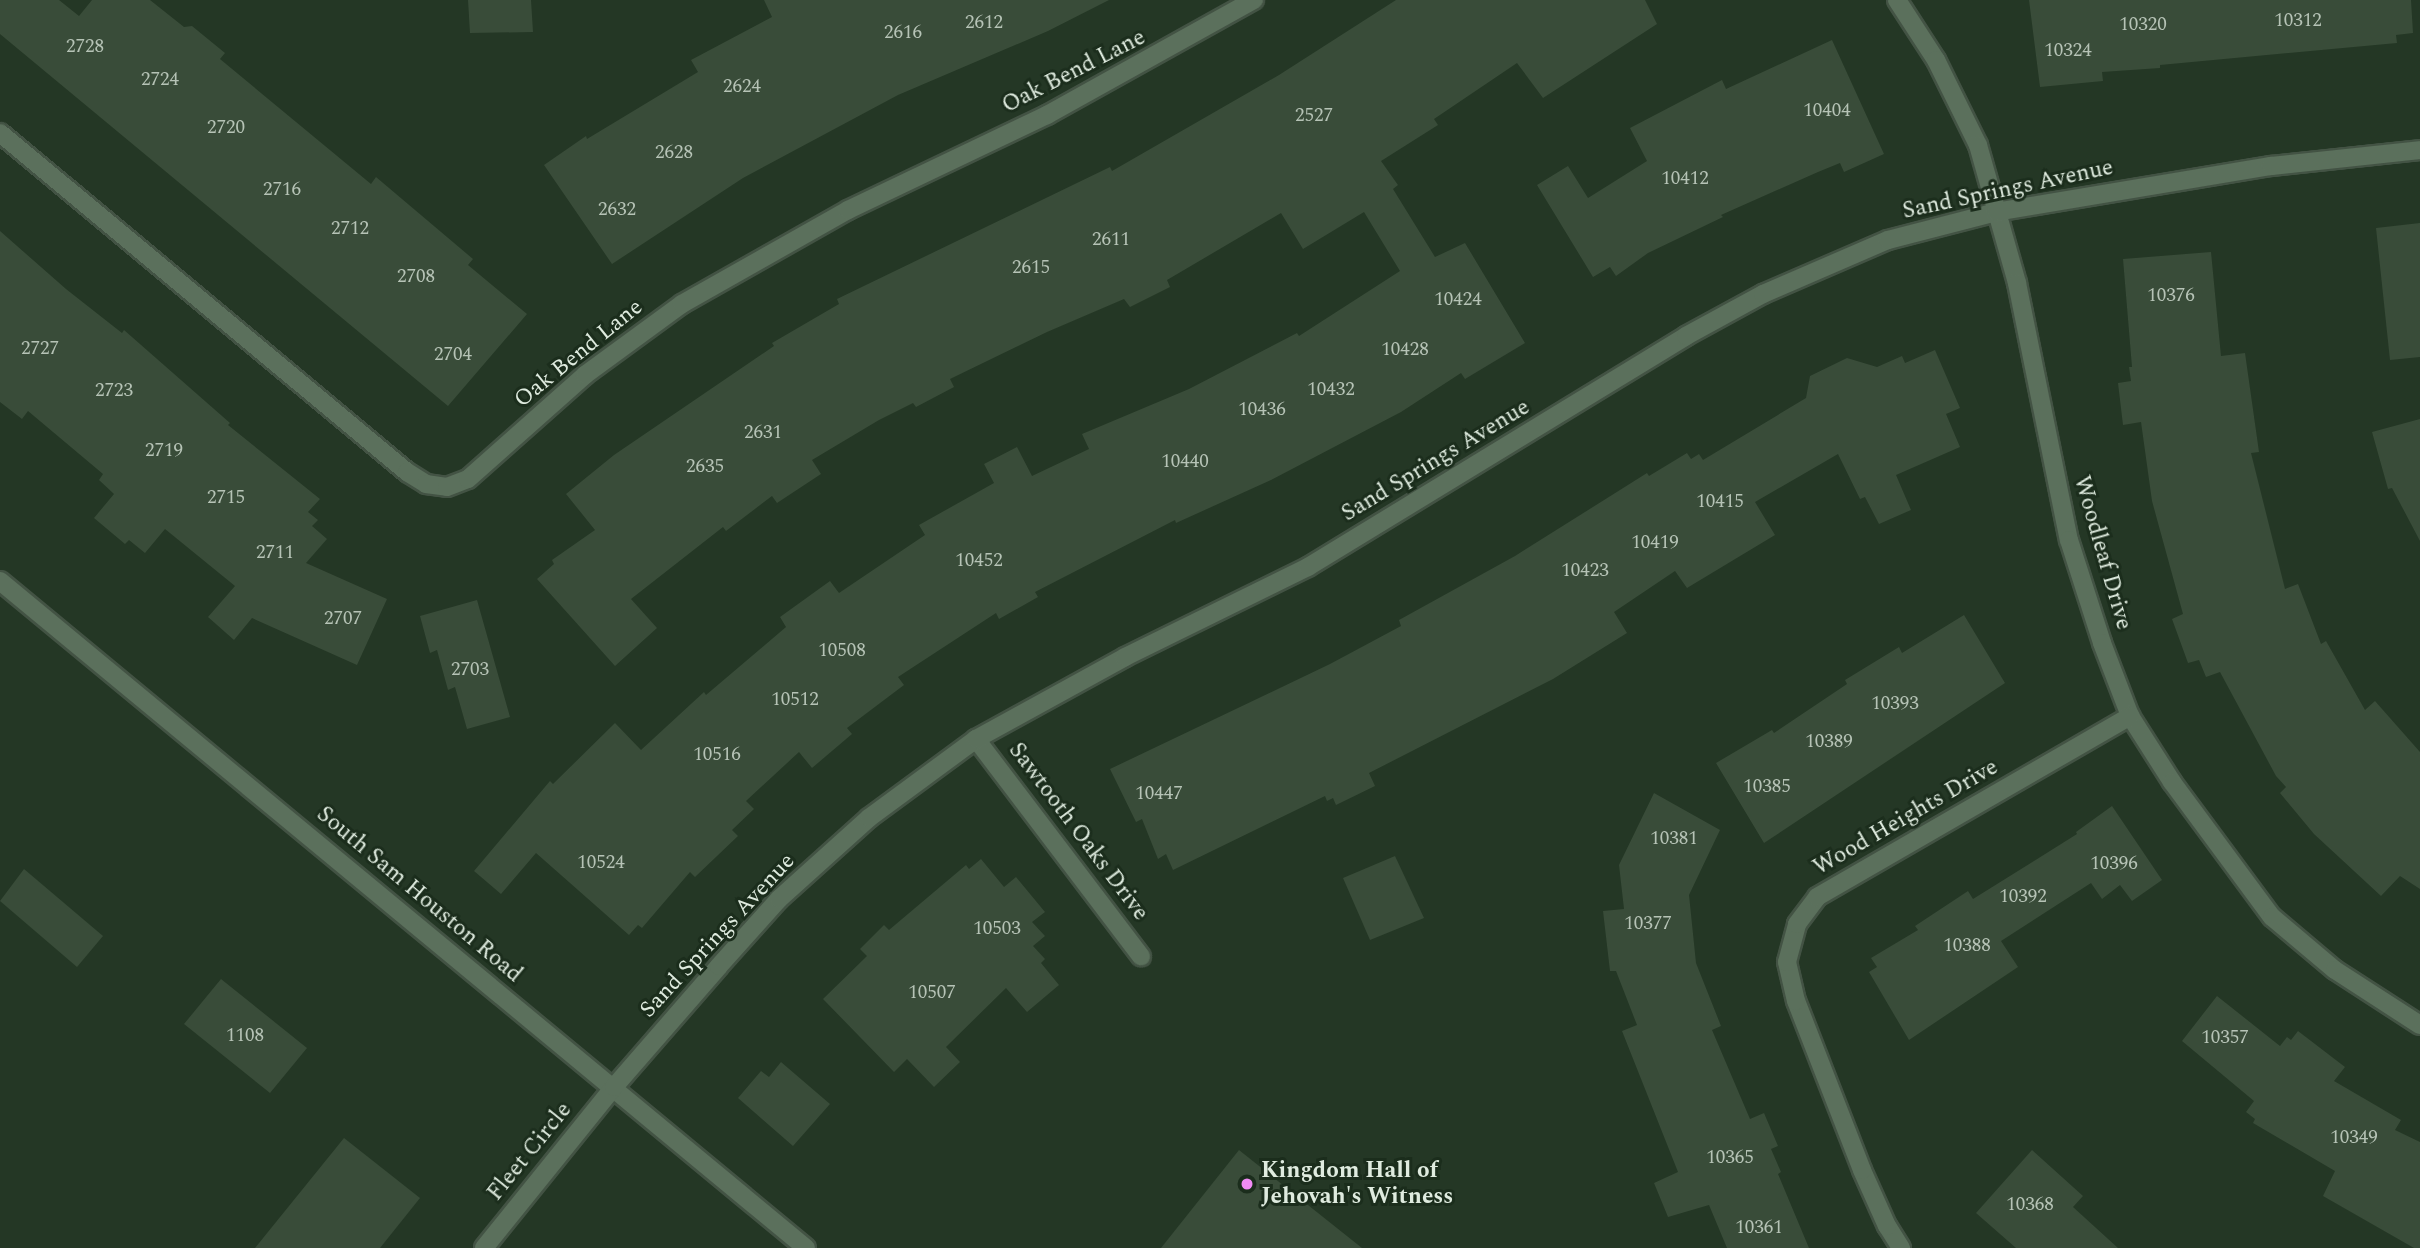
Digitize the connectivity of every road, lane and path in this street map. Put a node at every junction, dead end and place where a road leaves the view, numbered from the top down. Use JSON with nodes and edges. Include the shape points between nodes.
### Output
{"nodes":[{"id":1,"x":1254,"y":0,"type":"edge"},
{"id":2,"x":1896,"y":0,"type":"edge"},
{"id":3,"x":0,"y":133,"type":"edge"},
{"id":4,"x":2420,"y":150,"type":"edge"},
{"id":5,"x":1996,"y":212,"type":"junction"},
{"id":6,"x":0,"y":581,"type":"edge"},
{"id":7,"x":2130,"y":716,"type":"junction"},
{"id":8,"x":976,"y":739,"type":"junction"},
{"id":9,"x":1142,"y":956,"type":"dead end"},
{"id":10,"x":2420,"y":1025,"type":"edge"},
{"id":11,"x":614,"y":1087,"type":"junction"},
{"id":12,"x":484,"y":1248,"type":"edge"},
{"id":13,"x":806,"y":1248,"type":"edge"},
{"id":14,"x":1900,"y":1248,"type":"edge"}],
"edges":[{"from":1,"to":3,"type":"street","name":"Oak Bend Lane","via":[[1047,115],[848,211],[682,304],[585,375],[468,479],[447,487],[426,484],[407,472]]},
{"from":2,"to":5,"type":"street","name":"Woodleaf Drive","via":[[1936,60],[1978,145]]},
{"from":4,"to":5,"type":"street","name":"Sand Springs Avenue","via":[[2271,166]]},
{"from":5,"to":7,"type":"street","name":"Woodleaf Drive","via":[[2017,283],[2069,540]]},
{"from":5,"to":8,"type":"street","name":"Sand Springs Avenue","via":[[1888,240],[1763,294],[1686,336],[1308,568],[1125,657]]},
{"from":6,"to":11,"type":"street","name":"South Sam Houston Road"},
{"from":7,"to":10,"type":"street","name":"Woodleaf Drive","via":[[2172,782],[2272,917],[2335,970]]},
{"from":7,"to":14,"type":"street","name":"Wood Heights Drive","via":[[1817,897],[1797,923],[1787,962],[1796,1001],[1861,1170]]},
{"from":8,"to":9,"type":"street","name":"Sawtooth Oaks Drive"},
{"from":8,"to":11,"type":"street","name":"Sand Springs Avenue","via":[[869,818],[779,899]]},
{"from":11,"to":12,"type":"street","name":"Fleet Circle"},
{"from":11,"to":13,"type":"street","name":"South Sam Houston Road"}]}
